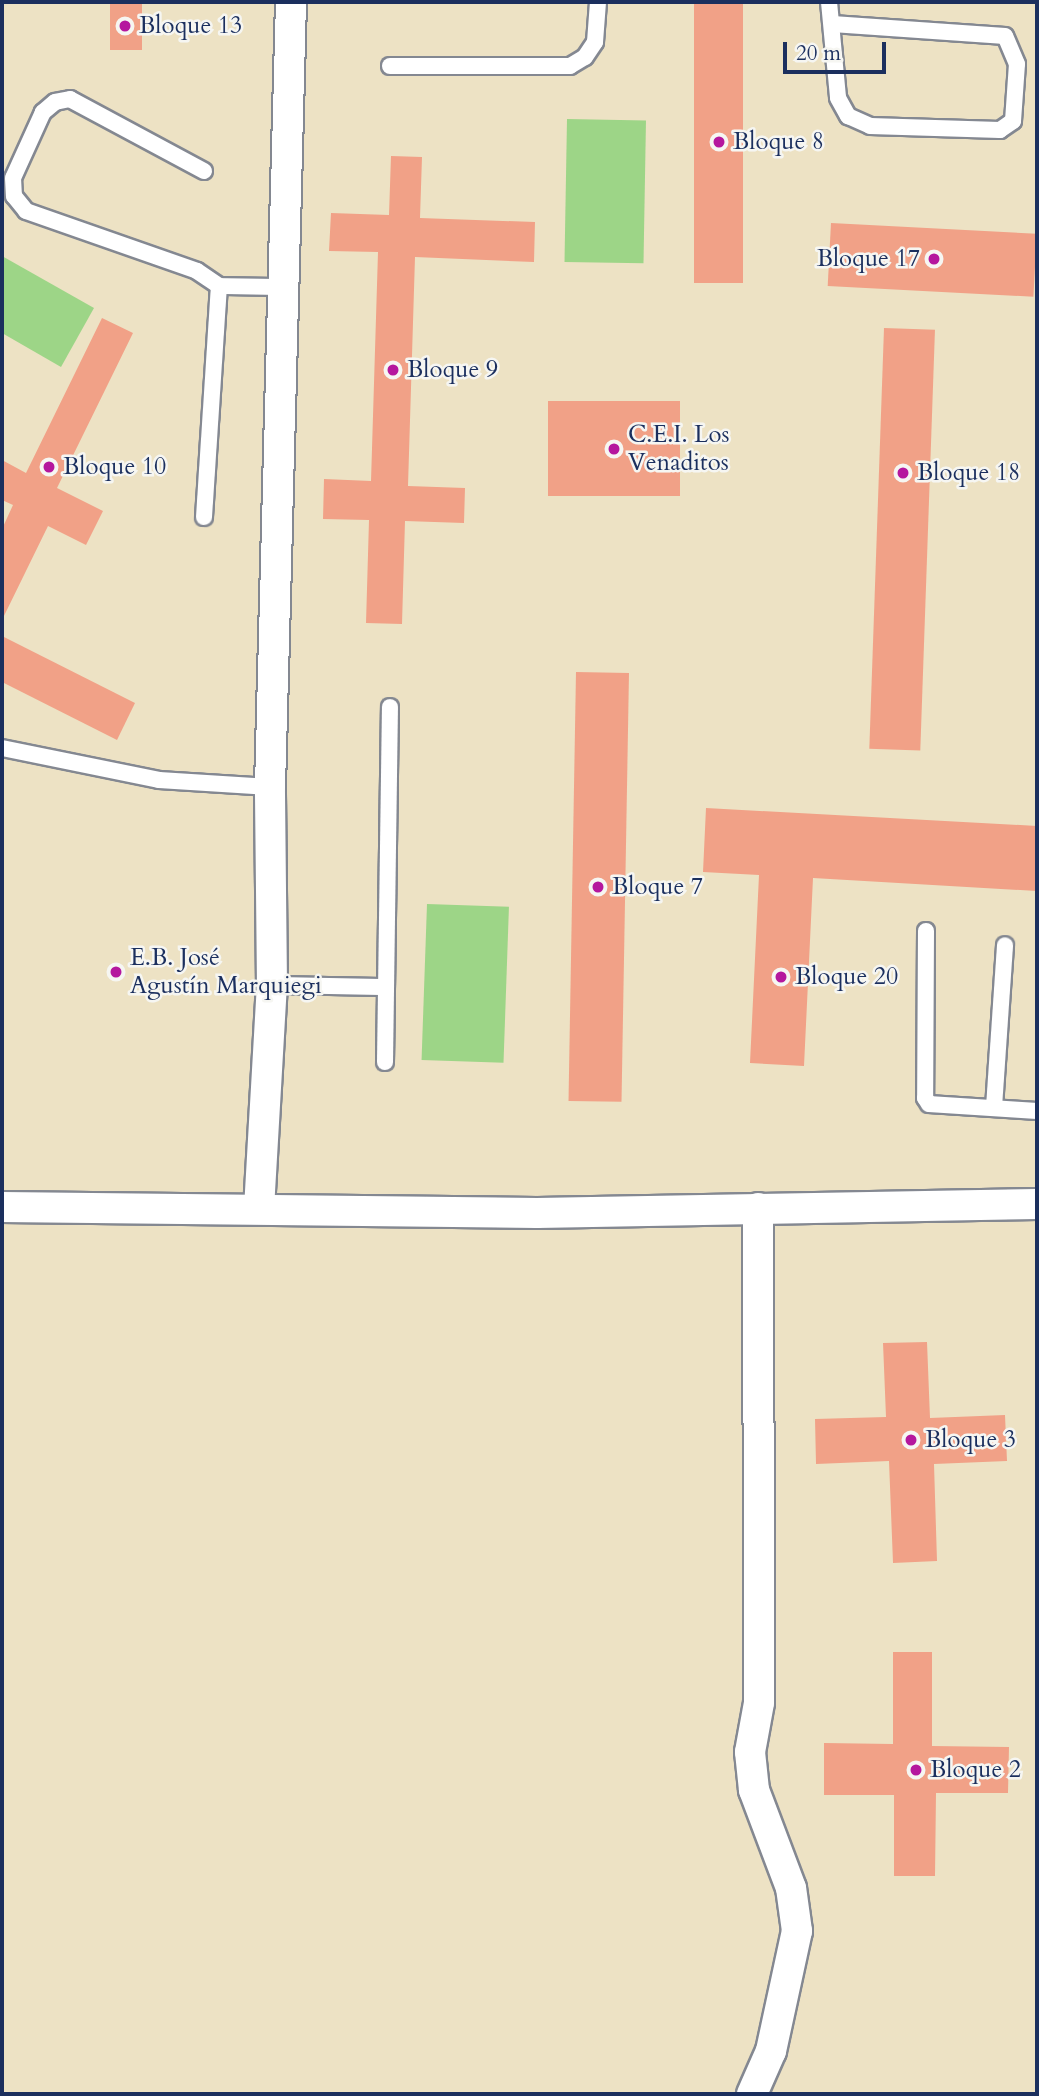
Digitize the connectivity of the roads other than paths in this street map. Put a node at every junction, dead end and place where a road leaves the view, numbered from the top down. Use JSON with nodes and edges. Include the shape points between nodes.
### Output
{"nodes":[{"id":1,"x":291,"y":2,"type":"edge"},
{"id":2,"x":598,"y":2,"type":"edge"},
{"id":3,"x":829,"y":2,"type":"edge"},
{"id":4,"x":832,"y":24,"type":"junction"},
{"id":5,"x":390,"y":66,"type":"dead end"},
{"id":6,"x":204,"y":171,"type":"dead end"},
{"id":7,"x":219,"y":286,"type":"junction"},
{"id":8,"x":285,"y":287,"type":"junction"},
{"id":9,"x":204,"y":517,"type":"dead end"},
{"id":10,"x":390,"y":707,"type":"dead end"},
{"id":11,"x":2,"y":748,"type":"edge"},
{"id":12,"x":270,"y":787,"type":"junction"},
{"id":13,"x":926,"y":931,"type":"dead end"},
{"id":14,"x":1005,"y":946,"type":"dead end"},
{"id":15,"x":272,"y":985,"type":"junction"},
{"id":16,"x":386,"y":987,"type":"junction"},
{"id":17,"x":385,"y":1062,"type":"dead end"},
{"id":18,"x":994,"y":1107,"type":"junction"},
{"id":19,"x":1037,"y":1111,"type":"edge"},
{"id":20,"x":1037,"y":1204,"type":"edge"},
{"id":21,"x":2,"y":1207,"type":"edge"},
{"id":22,"x":758,"y":1208,"type":"junction"},
{"id":23,"x":259,"y":1209,"type":"junction"},
{"id":24,"x":752,"y":2094,"type":"edge"}],
"edges":[{"from":1,"to":8,"type":"street"},
{"from":2,"to":5,"type":"lane","via":[[595,41],[585,57],[570,66]]},
{"from":3,"to":4,"type":"lane"},
{"from":4,"to":4,"type":"lane","via":[[1005,36],[1017,64],[1013,121],[1000,131],[870,126],[849,116],[838,98]]},
{"from":6,"to":7,"type":"lane","via":[[70,99],[55,102],[43,112],[13,178],[14,196],[26,211],[197,271]]},
{"from":7,"to":8,"type":"lane"},
{"from":7,"to":9,"type":"lane"},
{"from":8,"to":12,"type":"street"},
{"from":10,"to":16,"type":"lane"},
{"from":11,"to":12,"type":"lane","via":[[159,779]]},
{"from":12,"to":15,"type":"street"},
{"from":13,"to":18,"type":"lane","via":[[925,1098],[929,1104]]},
{"from":14,"to":18,"type":"lane"},
{"from":15,"to":16,"type":"lane"},
{"from":15,"to":23,"type":"street"},
{"from":16,"to":17,"type":"lane"},
{"from":18,"to":19,"type":"lane"},
{"from":20,"to":22,"type":"street"},
{"from":21,"to":23,"type":"street"},
{"from":22,"to":23,"type":"street","via":[[537,1213]]},
{"from":22,"to":24,"type":"street","via":[[759,1703],[750,1752],[754,1790],[791,1888],[797,1931],[771,2051]]}]}
